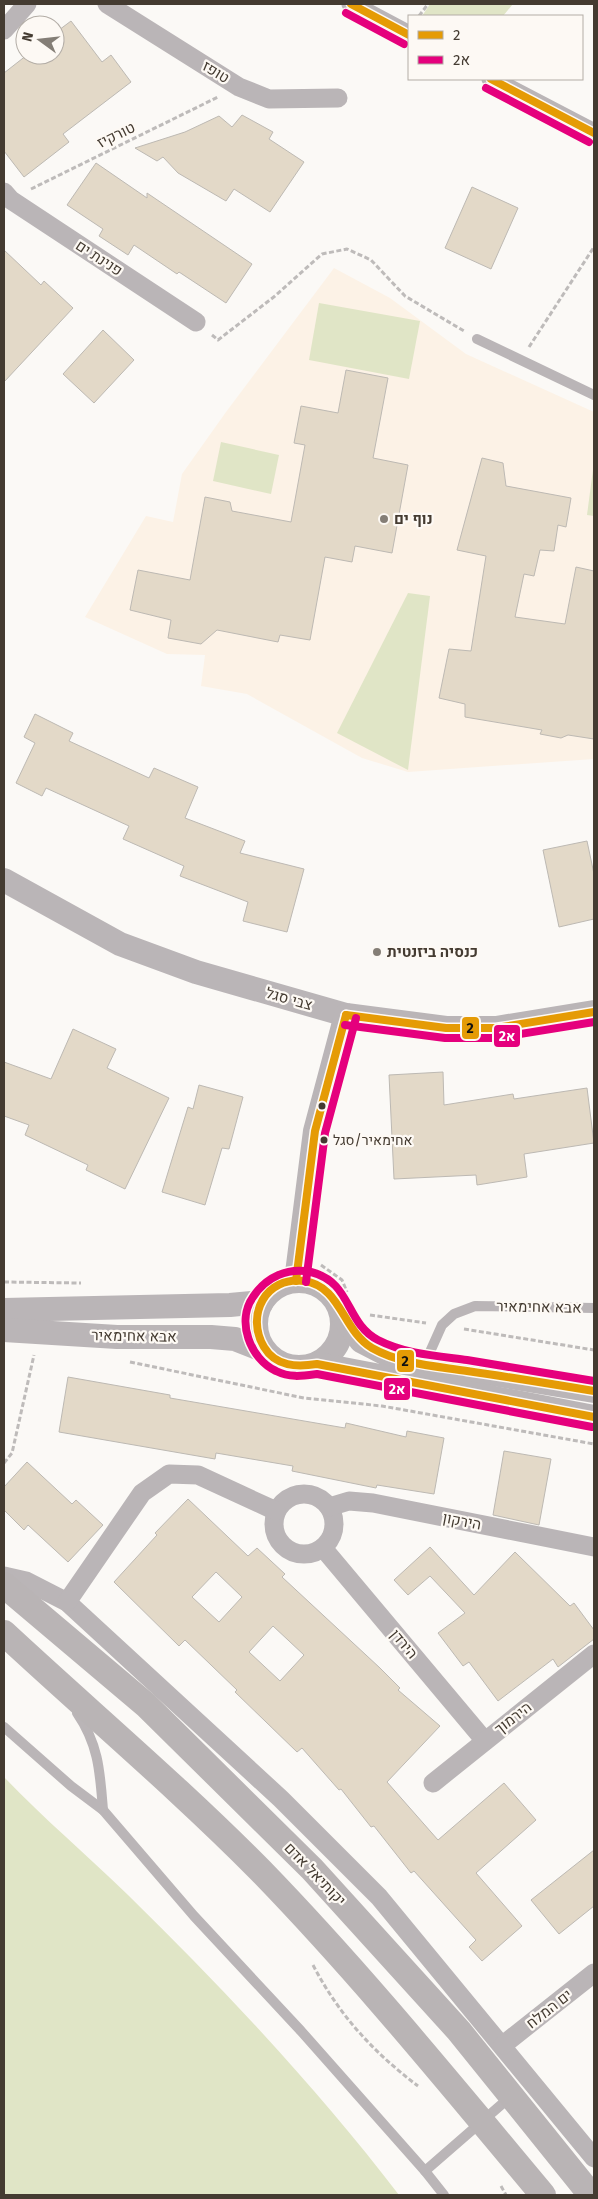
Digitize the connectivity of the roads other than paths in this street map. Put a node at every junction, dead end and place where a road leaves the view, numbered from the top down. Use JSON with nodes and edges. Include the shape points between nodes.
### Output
{"nodes":[{"id":1,"x":27,"y":4,"type":"edge"},
{"id":2,"x":107,"y":4,"type":"edge"},
{"id":3,"x":351,"y":4,"type":"edge"},
{"id":4,"x":4,"y":30,"type":"edge"},
{"id":5,"x":408,"y":34,"type":"edge"},
{"id":6,"x":493,"y":80,"type":"edge"},
{"id":7,"x":338,"y":98,"type":"dead end"},
{"id":8,"x":594,"y":134,"type":"edge"},
{"id":9,"x":7,"y":196,"type":"edge"},
{"id":10,"x":196,"y":322,"type":"road end"},
{"id":11,"x":477,"y":339,"type":"road end"},
{"id":12,"x":594,"y":395,"type":"edge"},
{"id":13,"x":4,"y":880,"type":"edge"},
{"id":14,"x":594,"y":1012,"type":"edge"},
{"id":15,"x":346,"y":1015,"type":"junction"},
{"id":16,"x":296,"y":1281,"type":"junction"},
{"id":17,"x":262,"y":1302,"type":"junction"},
{"id":18,"x":346,"y":1306,"type":"junction"},
{"id":19,"x":594,"y":1308,"type":"edge"},
{"id":20,"x":4,"y":1310,"type":"edge"},
{"id":21,"x":4,"y":1330,"type":"edge"},
{"id":22,"x":263,"y":1350,"type":"junction"},
{"id":23,"x":425,"y":1363,"type":"junction"},
{"id":24,"x":317,"y":1364,"type":"junction"},
{"id":25,"x":594,"y":1391,"type":"edge"},
{"id":26,"x":594,"y":1417,"type":"edge"},
{"id":27,"x":329,"y":1507,"type":"junction"},
{"id":28,"x":276,"y":1511,"type":"junction"},
{"id":29,"x":594,"y":1547,"type":"edge"},
{"id":30,"x":323,"y":1548,"type":"junction"},
{"id":31,"x":4,"y":1576,"type":"edge"},
{"id":32,"x":4,"y":1585,"type":"edge"},
{"id":33,"x":67,"y":1602,"type":"junction"},
{"id":34,"x":4,"y":1633,"type":"edge"},
{"id":35,"x":594,"y":1654,"type":"edge"},
{"id":36,"x":56,"y":1681,"type":"junction"},
{"id":37,"x":4,"y":1728,"type":"edge"},
{"id":38,"x":485,"y":1741,"type":"junction"},
{"id":39,"x":433,"y":1783,"type":"dead end"},
{"id":40,"x":103,"y":1810,"type":"junction"},
{"id":41,"x":594,"y":1973,"type":"edge"},
{"id":42,"x":503,"y":2045,"type":"junction"},
{"id":43,"x":510,"y":2096,"type":"junction"},
{"id":44,"x":482,"y":2121,"type":"junction"},
{"id":45,"x":594,"y":2158,"type":"edge"},
{"id":46,"x":424,"y":2171,"type":"junction"},
{"id":47,"x":444,"y":2195,"type":"edge"},
{"id":48,"x":543,"y":2195,"type":"edge"},
{"id":49,"x":591,"y":2195,"type":"edge"}],
"edges":[{"from":1,"to":4,"type":"street"},
{"from":2,"to":7,"type":"street","name":"טופז","via":[[239,87],[269,98]]},
{"from":3,"to":5,"type":"street"},
{"from":6,"to":8,"type":"street"},
{"from":9,"to":10,"type":"street","name":"פנינת ים"},
{"from":11,"to":12,"type":"lane"},
{"from":13,"to":15,"type":"street","name":"צבי סגל","via":[[120,944],[196,972]]},
{"from":14,"to":15,"type":"street","name":"צבי סגל","via":[[496,1028],[446,1028]]},
{"from":15,"to":16,"type":"street","via":[[316,1131]]},
{"from":16,"to":17,"type":"street","via":[[278,1286]]},
{"from":16,"to":18,"type":"street","via":[[310,1282],[323,1288]]},
{"from":17,"to":20,"type":"street","name":"אבא אחימאיר"},
{"from":17,"to":22,"type":"street","via":[[256,1314],[256,1328]]},
{"from":18,"to":23,"type":"street","via":[[361,1341],[392,1357]]},
{"from":18,"to":24,"type":"street","via":[[338,1344]]},
{"from":19,"to":23,"type":"lane","name":"אבא אחימאיר","via":[[475,1306],[454,1314],[442,1325]]},
{"from":21,"to":22,"type":"street","name":"אבא אחימאיר","via":[[116,1337],[211,1337],[235,1339]]},
{"from":22,"to":24,"type":"street","via":[[279,1364],[293,1368]]},
{"from":23,"to":25,"type":"street"},
{"from":24,"to":26,"type":"street"},
{"from":27,"to":28,"type":"street","via":[[323,1500],[306,1493],[289,1497]]},
{"from":27,"to":29,"type":"street","name":"הירקון","via":[[349,1501],[373,1503]]},
{"from":27,"to":30,"type":"street","via":[[333,1515],[333,1533]]},
{"from":28,"to":30,"type":"street","via":[[276,1537],[288,1550],[306,1554]]},
{"from":28,"to":33,"type":"street","via":[[198,1475],[169,1474],[142,1494]]},
{"from":30,"to":38,"type":"street","name":"הירדן"},
{"from":31,"to":33,"type":"street","via":[[26,1581]]},
{"from":32,"to":43,"type":"main road","name":"יקותיאל אדם","via":[[146,1705],[312,1869],[459,2031]]},
{"from":33,"to":42,"type":"street","via":[[281,1798],[372,1890]]},
{"from":34,"to":36,"type":"main road"},
{"from":35,"to":38,"type":"street","name":"הירמוך"},
{"from":36,"to":40,"type":"lane","via":[[89,1731],[98,1757]]},
{"from":36,"to":44,"type":"main road","via":[[153,1767],[259,1870],[376,1997]]},
{"from":37,"to":40,"type":"lane"},
{"from":38,"to":39,"type":"street","name":"הירמוך"},
{"from":40,"to":46,"type":"lane"},
{"from":41,"to":42,"type":"street","name":"ים המלח"},
{"from":42,"to":45,"type":"street"},
{"from":43,"to":44,"type":"lane"},
{"from":43,"to":49,"type":"main road","name":"יקותיאל אדם"},
{"from":44,"to":46,"type":"lane"},
{"from":44,"to":48,"type":"main road"},
{"from":46,"to":47,"type":"lane"}]}
